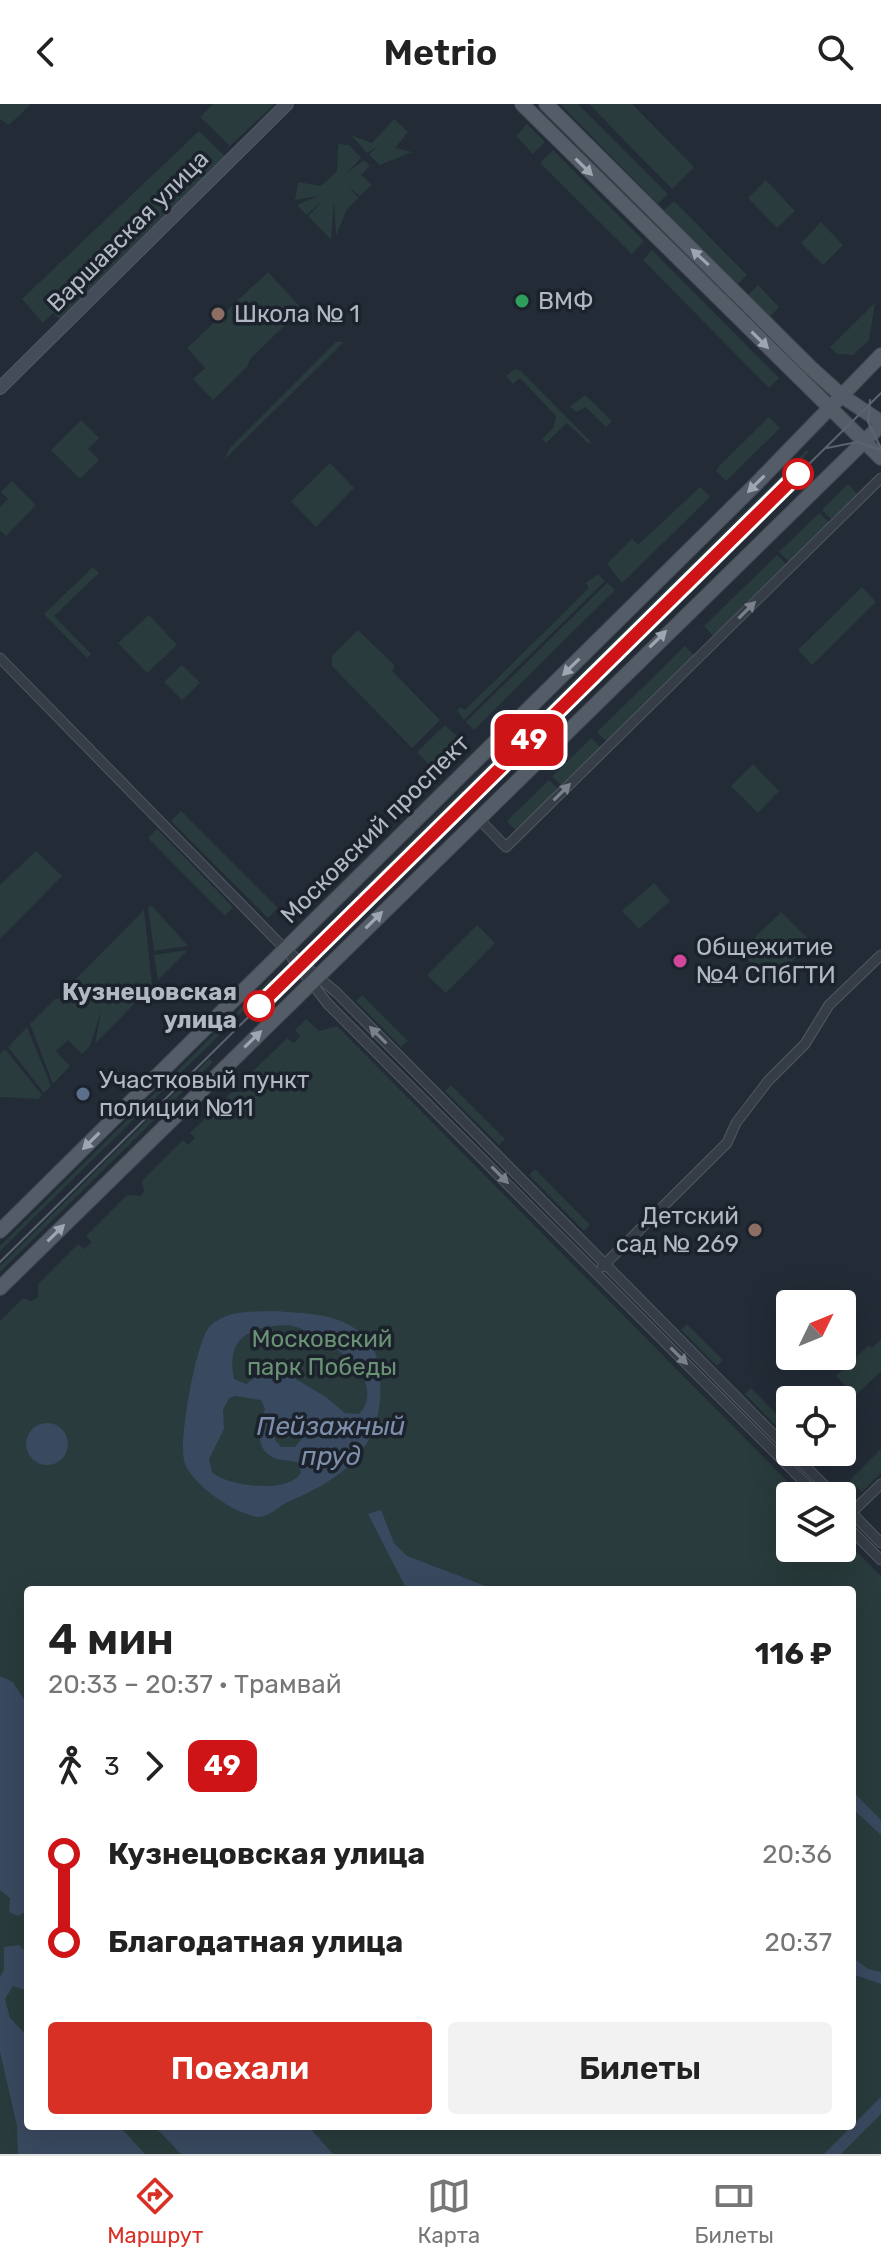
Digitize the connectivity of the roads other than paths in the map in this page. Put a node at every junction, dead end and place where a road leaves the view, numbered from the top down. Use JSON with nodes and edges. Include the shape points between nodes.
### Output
{"nodes":[{"id":1,"x":287,"y":104,"type":"edge"},
{"id":2,"x":522,"y":104,"type":"edge"},
{"id":3,"x":546,"y":104,"type":"edge"},
{"id":4,"x":881,"y":355,"type":"edge"},
{"id":5,"x":0,"y":388,"type":"edge"},
{"id":6,"x":842,"y":396,"type":"junction"},
{"id":7,"x":831,"y":409,"type":"junction"},
{"id":8,"x":881,"y":423,"type":"edge"},
{"id":9,"x":863,"y":441,"type":"junction"},
{"id":10,"x":881,"y":458,"type":"edge"},
{"id":11,"x":881,"y":478,"type":"edge"},
{"id":12,"x":0,"y":658,"type":"edge"},
{"id":13,"x":477,"y":817,"type":"junction"},
{"id":14,"x":285,"y":949,"type":"junction"},
{"id":15,"x":881,"y":955,"type":"edge"},
{"id":16,"x":314,"y":980,"type":"junction"},
{"id":17,"x":0,"y":1231,"type":"edge"},
{"id":18,"x":605,"y":1264,"type":"junction"},
{"id":19,"x":596,"y":1273,"type":"junction"},
{"id":20,"x":0,"y":1288,"type":"edge"},
{"id":21,"x":776,"y":1436,"type":"edge"},
{"id":22,"x":806,"y":1466,"type":"edge"},
{"id":23,"x":804,"y":1482,"type":"edge"},
{"id":24,"x":821,"y":1482,"type":"edge"},
{"id":25,"x":881,"y":1484,"type":"edge"},
{"id":26,"x":856,"y":1509,"type":"edge"},
{"id":27,"x":856,"y":1517,"type":"edge"},
{"id":28,"x":856,"y":1535,"type":"edge"},
{"id":29,"x":881,"y":1543,"type":"edge"},
{"id":30,"x":881,"y":1560,"type":"edge"}],
"edges":[{"from":1,"to":5,"type":"street","name":"Варшавская улица"},
{"from":2,"to":7,"type":"main road","one_way":true},
{"from":6,"to":3,"type":"main road","one_way":true},
{"from":4,"to":6,"type":"main road","name":"Московский проспект"},
{"from":6,"to":7,"type":"main road","name":"Московский проспект"},
{"from":6,"to":8,"type":"main road"},
{"from":7,"to":9,"type":"main road"},
{"from":7,"to":14,"type":"main road","name":"Московский проспект","one_way":true},
{"from":8,"to":9,"type":"main road"},
{"from":9,"to":10,"type":"main road"},
{"from":13,"to":9,"type":"main road","one_way":true},
{"from":13,"to":11,"type":"street","one_way":true,"via":[[506,847]]},
{"from":12,"to":14,"type":"street"},
{"from":16,"to":13,"type":"main road","one_way":true},
{"from":14,"to":16,"type":"street"},
{"from":14,"to":17,"type":"main road","name":"Московский проспект","one_way":true},
{"from":15,"to":18,"type":"street","via":[[829,1005],[805,1044],[745,1110],[727,1143]]},
{"from":18,"to":16,"type":"street","one_way":true},
{"from":16,"to":19,"type":"street","one_way":true},
{"from":20,"to":16,"type":"main road","one_way":true},
{"from":18,"to":19,"type":"street"},
{"from":18,"to":21,"type":"street"},
{"from":19,"to":23,"type":"street","one_way":true},
{"from":22,"to":24,"type":"street"},
{"from":25,"to":26,"type":"street"},
{"from":27,"to":29,"type":"street"},
{"from":28,"to":30,"type":"street"}]}
